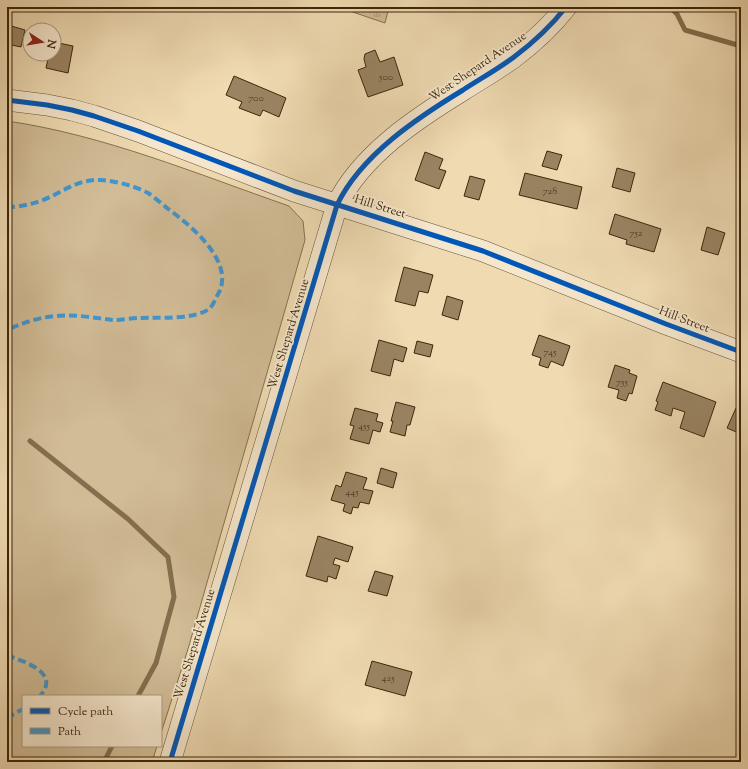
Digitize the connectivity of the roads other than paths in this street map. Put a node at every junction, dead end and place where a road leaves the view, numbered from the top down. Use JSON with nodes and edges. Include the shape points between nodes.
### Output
{"nodes":[{"id":1,"x":566,"y":7,"type":"edge"},
{"id":2,"x":7,"y":100,"type":"edge"},
{"id":3,"x":337,"y":205,"type":"junction"},
{"id":4,"x":741,"y":352,"type":"edge"},
{"id":5,"x":170,"y":762,"type":"edge"}],
"edges":[{"from":1,"to":3,"type":"street","name":"West Shepard Avenue","via":[[546,31],[514,58],[430,112],[384,146],[344,190]]},
{"from":2,"to":3,"type":"street","name":"Hill Street","via":[[47,105],[94,116]]},
{"from":3,"to":4,"type":"street","name":"Hill Street","via":[[483,251]]},
{"from":3,"to":5,"type":"street","name":"West Shepard Avenue"}]}
